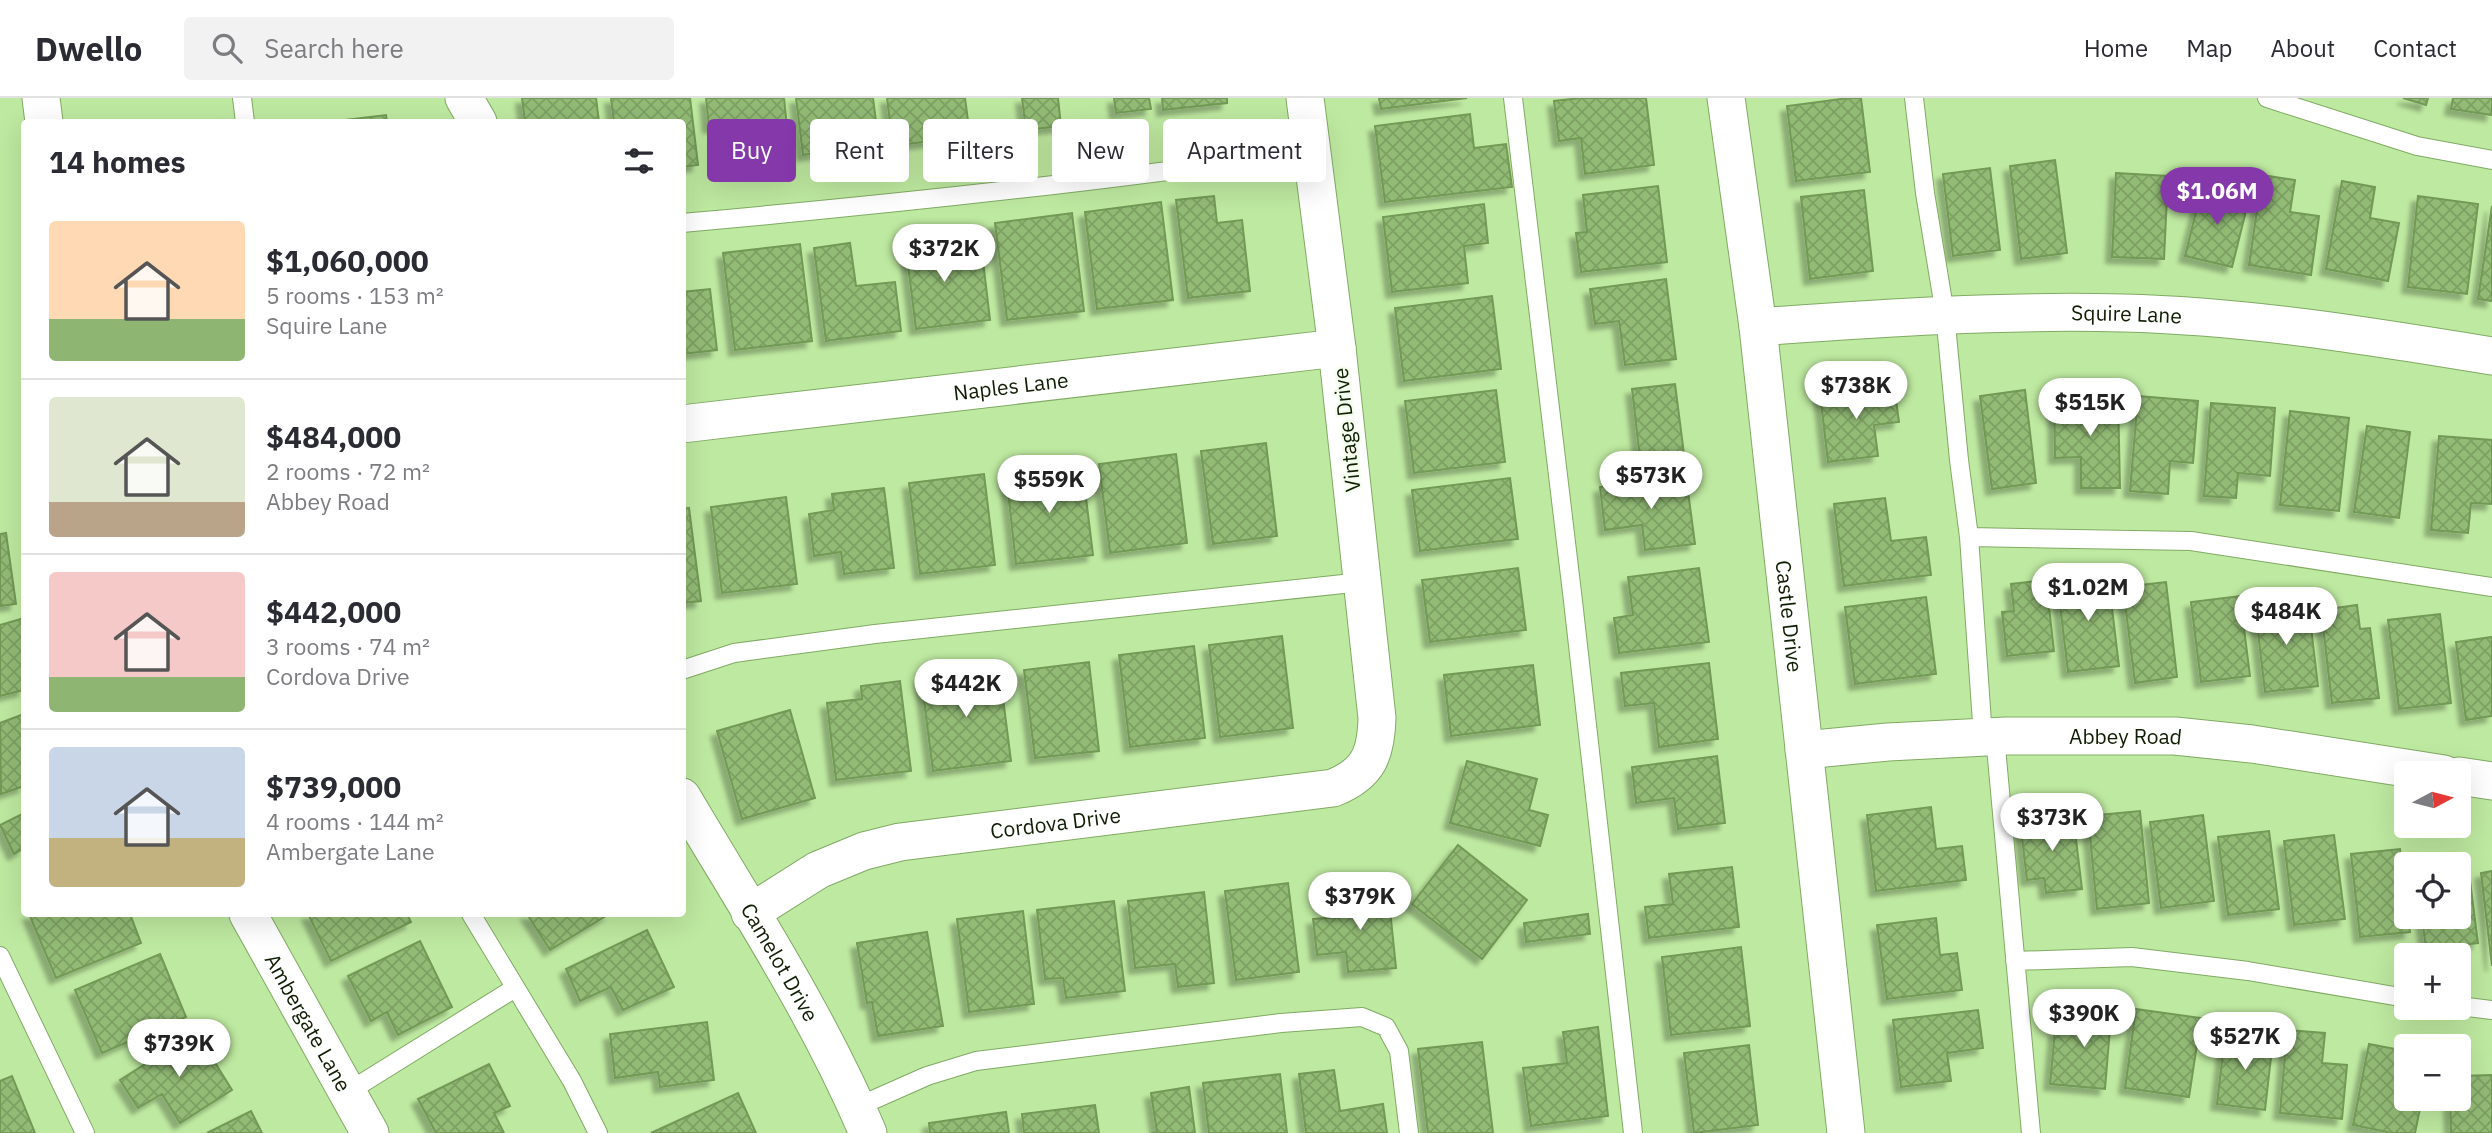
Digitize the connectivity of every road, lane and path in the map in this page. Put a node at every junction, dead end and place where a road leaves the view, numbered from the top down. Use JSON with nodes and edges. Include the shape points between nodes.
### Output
{"nodes":[{"id":1,"x":41,"y":98,"type":"edge"},
{"id":2,"x":242,"y":98,"type":"edge"},
{"id":3,"x":464,"y":98,"type":"edge"},
{"id":4,"x":1305,"y":98,"type":"edge"},
{"id":5,"x":1513,"y":98,"type":"edge"},
{"id":6,"x":1726,"y":98,"type":"edge"},
{"id":7,"x":1914,"y":98,"type":"edge"},
{"id":8,"x":2267,"y":98,"type":"edge"},
{"id":9,"x":44,"y":119,"type":"edge"},
{"id":10,"x":245,"y":119,"type":"edge"},
{"id":11,"x":476,"y":119,"type":"edge"},
{"id":12,"x":1308,"y":119,"type":"edge"},
{"id":13,"x":2492,"y":160,"type":"edge"},
{"id":14,"x":1163,"y":171,"type":"edge"},
{"id":15,"x":1316,"y":182,"type":"edge"},
{"id":16,"x":686,"y":223,"type":"edge"},
{"id":17,"x":1945,"y":314,"type":"junction"},
{"id":18,"x":1758,"y":327,"type":"junction"},
{"id":19,"x":1337,"y":348,"type":"junction"},
{"id":20,"x":2492,"y":356,"type":"edge"},
{"id":21,"x":686,"y":424,"type":"edge"},
{"id":22,"x":1969,"y":537,"type":"junction"},
{"id":23,"x":1362,"y":582,"type":"junction"},
{"id":24,"x":2492,"y":587,"type":"edge"},
{"id":25,"x":686,"y":669,"type":"edge"},
{"id":26,"x":1989,"y":736,"type":"junction"},
{"id":27,"x":1804,"y":750,"type":"junction"},
{"id":28,"x":1368,"y":762,"type":"joint"},
{"id":29,"x":2394,"y":766,"type":"edge"},
{"id":30,"x":2471,"y":778,"type":"edge"},
{"id":31,"x":2492,"y":781,"type":"edge"},
{"id":32,"x":686,"y":804,"type":"edge"},
{"id":33,"x":750,"y":912,"type":"junction"},
{"id":34,"x":250,"y":917,"type":"edge"},
{"id":35,"x":473,"y":917,"type":"edge"},
{"id":36,"x":0,"y":956,"type":"edge"},
{"id":37,"x":2015,"y":961,"type":"junction"},
{"id":38,"x":515,"y":988,"type":"junction"},
{"id":39,"x":2394,"y":996,"type":"edge"},
{"id":40,"x":2471,"y":1007,"type":"edge"},
{"id":41,"x":2492,"y":1010,"type":"edge"},
{"id":42,"x":348,"y":1092,"type":"junction"},
{"id":43,"x":862,"y":1120,"type":"edge"},
{"id":44,"x":85,"y":1133,"type":"edge"},
{"id":45,"x":370,"y":1133,"type":"edge"},
{"id":46,"x":597,"y":1133,"type":"edge"},
{"id":47,"x":1409,"y":1133,"type":"edge"},
{"id":48,"x":1633,"y":1133,"type":"edge"},
{"id":49,"x":1846,"y":1133,"type":"edge"},
{"id":50,"x":2031,"y":1133,"type":"edge"}],
"edges":[{"from":1,"to":9,"type":"street"},
{"from":2,"to":10,"type":"lane"},
{"from":3,"to":11,"type":"street"},
{"from":4,"to":12,"type":"street","name":"Vintage Drive"},
{"from":5,"to":48,"type":"lane"},
{"from":6,"to":18,"type":"street","name":"Castle Drive"},
{"from":7,"to":17,"type":"lane"},
{"from":8,"to":13,"type":"lane","via":[[2417,146]]},
{"from":14,"to":16,"type":"lane"},
{"from":15,"to":19,"type":"street","name":"Vintage Drive"},
{"from":17,"to":18,"type":"street","name":"Squire Lane"},
{"from":17,"to":20,"type":"street","name":"Squire Lane","via":[[2124,313],[2229,319]]},
{"from":17,"to":22,"type":"lane"},
{"from":18,"to":27,"type":"street","name":"Castle Drive"},
{"from":19,"to":21,"type":"street","name":"Naples Lane"},
{"from":19,"to":23,"type":"street","name":"Vintage Drive"},
{"from":22,"to":24,"type":"lane","via":[[2191,541]]},
{"from":22,"to":26,"type":"lane"},
{"from":23,"to":25,"type":"lane","via":[[874,634],[734,653]]},
{"from":23,"to":28,"type":"street","name":"Vintage Drive","via":[[1377,718],[1375,749]]},
{"from":26,"to":27,"type":"street","name":"Abbey Road"},
{"from":26,"to":29,"type":"street","name":"Abbey Road","via":[[2175,736]]},
{"from":26,"to":37,"type":"lane"},
{"from":27,"to":49,"type":"street","name":"Castle Drive"},
{"from":28,"to":33,"type":"street","name":"Cordova Drive","via":[[1352,780],[1333,788],[900,842],[818,870]]},
{"from":30,"to":31,"type":"street"},
{"from":32,"to":33,"type":"street","name":"Camelot Drive"},
{"from":33,"to":43,"type":"street","name":"Camelot Drive","via":[[790,977]]},
{"from":34,"to":42,"type":"street","name":"Ambergate Lane"},
{"from":35,"to":38,"type":"lane"},
{"from":36,"to":44,"type":"lane"},
{"from":37,"to":39,"type":"lane","via":[[2132,957]]},
{"from":37,"to":50,"type":"lane"},
{"from":38,"to":42,"type":"lane"},
{"from":38,"to":46,"type":"lane","via":[[572,1081]]},
{"from":40,"to":41,"type":"lane"},
{"from":42,"to":45,"type":"street","name":"Ambergate Lane"},
{"from":43,"to":47,"type":"lane","via":[[927,1076],[976,1061],[1362,1017],[1386,1027],[1399,1051]]}]}
